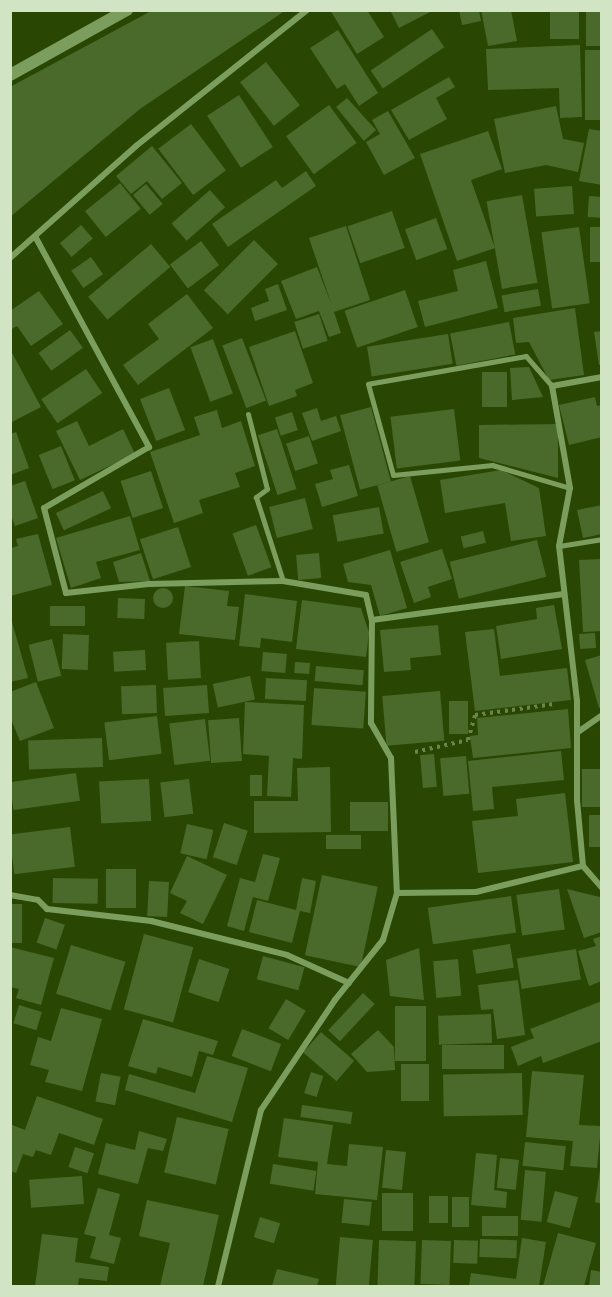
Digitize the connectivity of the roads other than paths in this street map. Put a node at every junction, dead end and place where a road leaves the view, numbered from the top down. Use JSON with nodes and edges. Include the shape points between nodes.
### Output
{"nodes":[{"id":1,"x":127,"y":10,"type":"edge"},
{"id":2,"x":307,"y":10,"type":"edge"},
{"id":3,"x":10,"y":75,"type":"edge"},
{"id":4,"x":36,"y":238,"type":"junction"},
{"id":5,"x":10,"y":258,"type":"edge"},
{"id":6,"x":602,"y":377,"type":"edge"},
{"id":7,"x":552,"y":387,"type":"junction"},
{"id":8,"x":248,"y":414,"type":"dead end"},
{"id":9,"x":570,"y":488,"type":"junction"},
{"id":10,"x":602,"y":538,"type":"edge"},
{"id":11,"x":559,"y":546,"type":"junction"},
{"id":12,"x":283,"y":581,"type":"junction"},
{"id":13,"x":564,"y":594,"type":"junction"},
{"id":14,"x":372,"y":620,"type":"junction"},
{"id":15,"x":602,"y":715,"type":"edge"},
{"id":16,"x":578,"y":732,"type":"junction"},
{"id":17,"x":583,"y":866,"type":"junction"},
{"id":18,"x":602,"y":888,"type":"edge"},
{"id":19,"x":398,"y":893,"type":"junction"},
{"id":20,"x":10,"y":895,"type":"edge"},
{"id":21,"x":349,"y":983,"type":"junction"},
{"id":22,"x":218,"y":1287,"type":"edge"}],
"edges":[{"from":1,"to":3,"type":"main road"},
{"from":2,"to":4,"type":"street","via":[[136,146]]},
{"from":4,"to":5,"type":"street"},
{"from":4,"to":12,"type":"street","via":[[149,447],[44,508],[66,593],[149,584]]},
{"from":6,"to":7,"type":"street"},
{"from":7,"to":9,"type":"street"},
{"from":7,"to":9,"type":"street","via":[[526,356],[368,384],[393,475],[492,465]]},
{"from":8,"to":12,"type":"street","via":[[267,489],[256,497]]},
{"from":9,"to":11,"type":"street"},
{"from":10,"to":11,"type":"street"},
{"from":11,"to":13,"type":"street"},
{"from":12,"to":14,"type":"street","via":[[366,595]]},
{"from":13,"to":14,"type":"street"},
{"from":13,"to":16,"type":"street"},
{"from":14,"to":19,"type":"street","via":[[371,723],[391,758]]},
{"from":15,"to":16,"type":"street"},
{"from":16,"to":17,"type":"street","via":[[577,800]]},
{"from":17,"to":18,"type":"street"},
{"from":17,"to":19,"type":"street","via":[[476,892]]},
{"from":19,"to":21,"type":"street","via":[[383,940]]},
{"from":20,"to":21,"type":"street","via":[[38,900],[47,909],[151,921],[287,955]]},
{"from":21,"to":22,"type":"street","via":[[261,1110]]}]}
